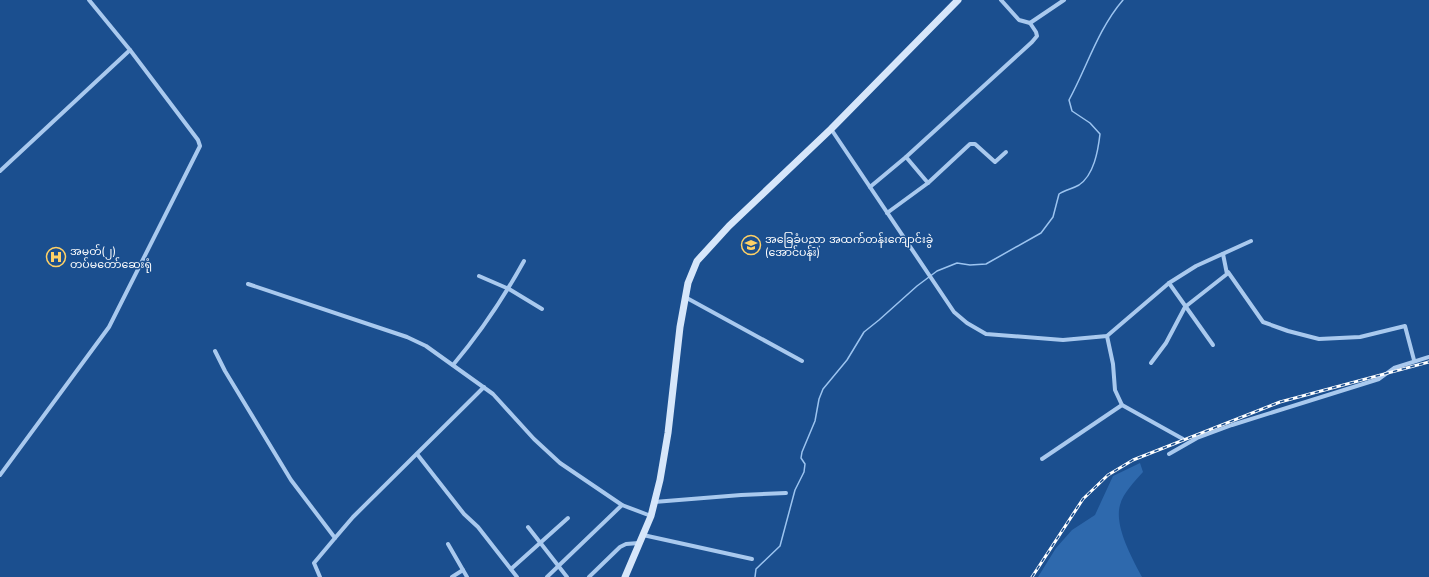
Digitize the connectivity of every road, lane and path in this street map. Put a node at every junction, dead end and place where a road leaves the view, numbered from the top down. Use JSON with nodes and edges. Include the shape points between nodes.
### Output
{"nodes":[{"id":1,"x":89,"y":0,"type":"edge"},
{"id":2,"x":958,"y":0,"type":"edge"},
{"id":3,"x":1001,"y":0,"type":"edge"},
{"id":4,"x":1064,"y":0,"type":"edge"},
{"id":5,"x":1030,"y":23,"type":"junction"},
{"id":6,"x":130,"y":50,"type":"junction"},
{"id":7,"x":831,"y":129,"type":"junction"},
{"id":8,"x":1006,"y":152,"type":"dead end"},
{"id":9,"x":906,"y":157,"type":"junction"},
{"id":10,"x":0,"y":171,"type":"edge"},
{"id":11,"x":928,"y":183,"type":"junction"},
{"id":12,"x":870,"y":187,"type":"junction"},
{"id":13,"x":887,"y":213,"type":"junction"},
{"id":14,"x":1251,"y":241,"type":"dead end"},
{"id":15,"x":1224,"y":254,"type":"junction"},
{"id":16,"x":524,"y":261,"type":"dead end"},
{"id":17,"x":1228,"y":272,"type":"junction"},
{"id":18,"x":479,"y":276,"type":"dead end"},
{"id":19,"x":248,"y":284,"type":"dead end"},
{"id":20,"x":1169,"y":284,"type":"junction"},
{"id":21,"x":509,"y":289,"type":"junction"},
{"id":22,"x":685,"y":297,"type":"junction"},
{"id":23,"x":1185,"y":307,"type":"junction"},
{"id":24,"x":542,"y":309,"type":"dead end"},
{"id":25,"x":1107,"y":336,"type":"junction"},
{"id":26,"x":1213,"y":345,"type":"dead end"},
{"id":27,"x":215,"y":351,"type":"dead end"},
{"id":28,"x":1429,"y":357,"type":"edge"},
{"id":29,"x":1414,"y":360,"type":"junction"},
{"id":30,"x":802,"y":361,"type":"dead end"},
{"id":31,"x":1151,"y":363,"type":"dead end"},
{"id":32,"x":453,"y":365,"type":"junction"},
{"id":33,"x":484,"y":387,"type":"junction"},
{"id":34,"x":1122,"y":405,"type":"junction"},
{"id":35,"x":1183,"y":440,"type":"dead end"},
{"id":36,"x":417,"y":454,"type":"junction"},
{"id":37,"x":1170,"y":454,"type":"dead end"},
{"id":38,"x":1042,"y":459,"type":"dead end"},
{"id":39,"x":0,"y":475,"type":"edge"},
{"id":40,"x":786,"y":493,"type":"dead end"},
{"id":41,"x":654,"y":502,"type":"junction"},
{"id":42,"x":622,"y":505,"type":"junction"},
{"id":43,"x":651,"y":516,"type":"junction"},
{"id":44,"x":568,"y":518,"type":"dead end"},
{"id":45,"x":528,"y":526,"type":"dead end"},
{"id":46,"x":643,"y":534,"type":"junction"},
{"id":47,"x":335,"y":538,"type":"junction"},
{"id":48,"x":541,"y":542,"type":"junction"},
{"id":49,"x":639,"y":543,"type":"junction"},
{"id":50,"x":448,"y":544,"type":"dead end"},
{"id":51,"x":752,"y":559,"type":"dead end"},
{"id":52,"x":559,"y":566,"type":"junction"},
{"id":53,"x":511,"y":569,"type":"junction"},
{"id":54,"x":463,"y":570,"type":"junction"},
{"id":55,"x":320,"y":577,"type":"edge"},
{"id":56,"x":452,"y":577,"type":"edge"},
{"id":57,"x":467,"y":577,"type":"edge"},
{"id":58,"x":517,"y":577,"type":"edge"},
{"id":59,"x":547,"y":577,"type":"edge"},
{"id":60,"x":567,"y":577,"type":"edge"},
{"id":61,"x":589,"y":577,"type":"edge"},
{"id":62,"x":625,"y":577,"type":"edge"}],
"edges":[{"from":1,"to":6,"type":"street"},
{"from":2,"to":7,"type":"main road"},
{"from":3,"to":5,"type":"street","via":[[1018,20]]},
{"from":4,"to":5,"type":"street"},
{"from":5,"to":9,"type":"street","via":[[1037,36],[1032,42]]},
{"from":6,"to":10,"type":"street"},
{"from":6,"to":39,"type":"street","via":[[200,146],[109,327]]},
{"from":7,"to":12,"type":"street"},
{"from":7,"to":22,"type":"main road","via":[[704,252],[692,269]]},
{"from":8,"to":11,"type":"street","via":[[995,162],[975,144],[970,144]]},
{"from":9,"to":11,"type":"street"},
{"from":9,"to":12,"type":"street"},
{"from":11,"to":13,"type":"street"},
{"from":12,"to":13,"type":"street"},
{"from":13,"to":25,"type":"street","via":[[954,312],[979,331],[986,334],[1063,340]]},
{"from":14,"to":15,"type":"street"},
{"from":15,"to":17,"type":"street"},
{"from":15,"to":20,"type":"street","via":[[1196,266]]},
{"from":16,"to":21,"type":"street"},
{"from":17,"to":23,"type":"street"},
{"from":17,"to":29,"type":"street","via":[[1263,322],[1319,339],[1360,337],[1405,326]]},
{"from":18,"to":21,"type":"street"},
{"from":19,"to":32,"type":"street","via":[[407,337],[426,346]]},
{"from":20,"to":23,"type":"street"},
{"from":20,"to":25,"type":"street"},
{"from":21,"to":24,"type":"street"},
{"from":21,"to":32,"type":"street","via":[[480,333]]},
{"from":22,"to":30,"type":"street"},
{"from":22,"to":41,"type":"main road","via":[[668,433]]},
{"from":23,"to":26,"type":"street"},
{"from":23,"to":31,"type":"street","via":[[1166,343]]},
{"from":25,"to":34,"type":"street","via":[[1115,390]]},
{"from":27,"to":47,"type":"street","via":[[291,480]]},
{"from":28,"to":29,"type":"street"},
{"from":29,"to":37,"type":"street","via":[[1394,368],[1379,379],[1197,438]]},
{"from":32,"to":33,"type":"street"},
{"from":33,"to":36,"type":"street"},
{"from":33,"to":42,"type":"street","via":[[560,464]]},
{"from":34,"to":35,"type":"street"},
{"from":34,"to":38,"type":"street"},
{"from":36,"to":47,"type":"street"},
{"from":36,"to":53,"type":"street"},
{"from":40,"to":41,"type":"street"},
{"from":41,"to":43,"type":"main road"},
{"from":42,"to":43,"type":"street"},
{"from":42,"to":52,"type":"street"},
{"from":43,"to":46,"type":"main road"},
{"from":44,"to":48,"type":"street"},
{"from":45,"to":48,"type":"street"},
{"from":46,"to":49,"type":"main road"},
{"from":46,"to":51,"type":"street"},
{"from":47,"to":55,"type":"street","via":[[314,563]]},
{"from":48,"to":52,"type":"street"},
{"from":48,"to":53,"type":"street"},
{"from":49,"to":61,"type":"street","via":[[626,544],[620,548]]},
{"from":49,"to":62,"type":"main road"},
{"from":50,"to":54,"type":"street"},
{"from":52,"to":59,"type":"street"},
{"from":52,"to":60,"type":"street"},
{"from":53,"to":58,"type":"street"},
{"from":54,"to":56,"type":"street"},
{"from":54,"to":57,"type":"street"}]}
